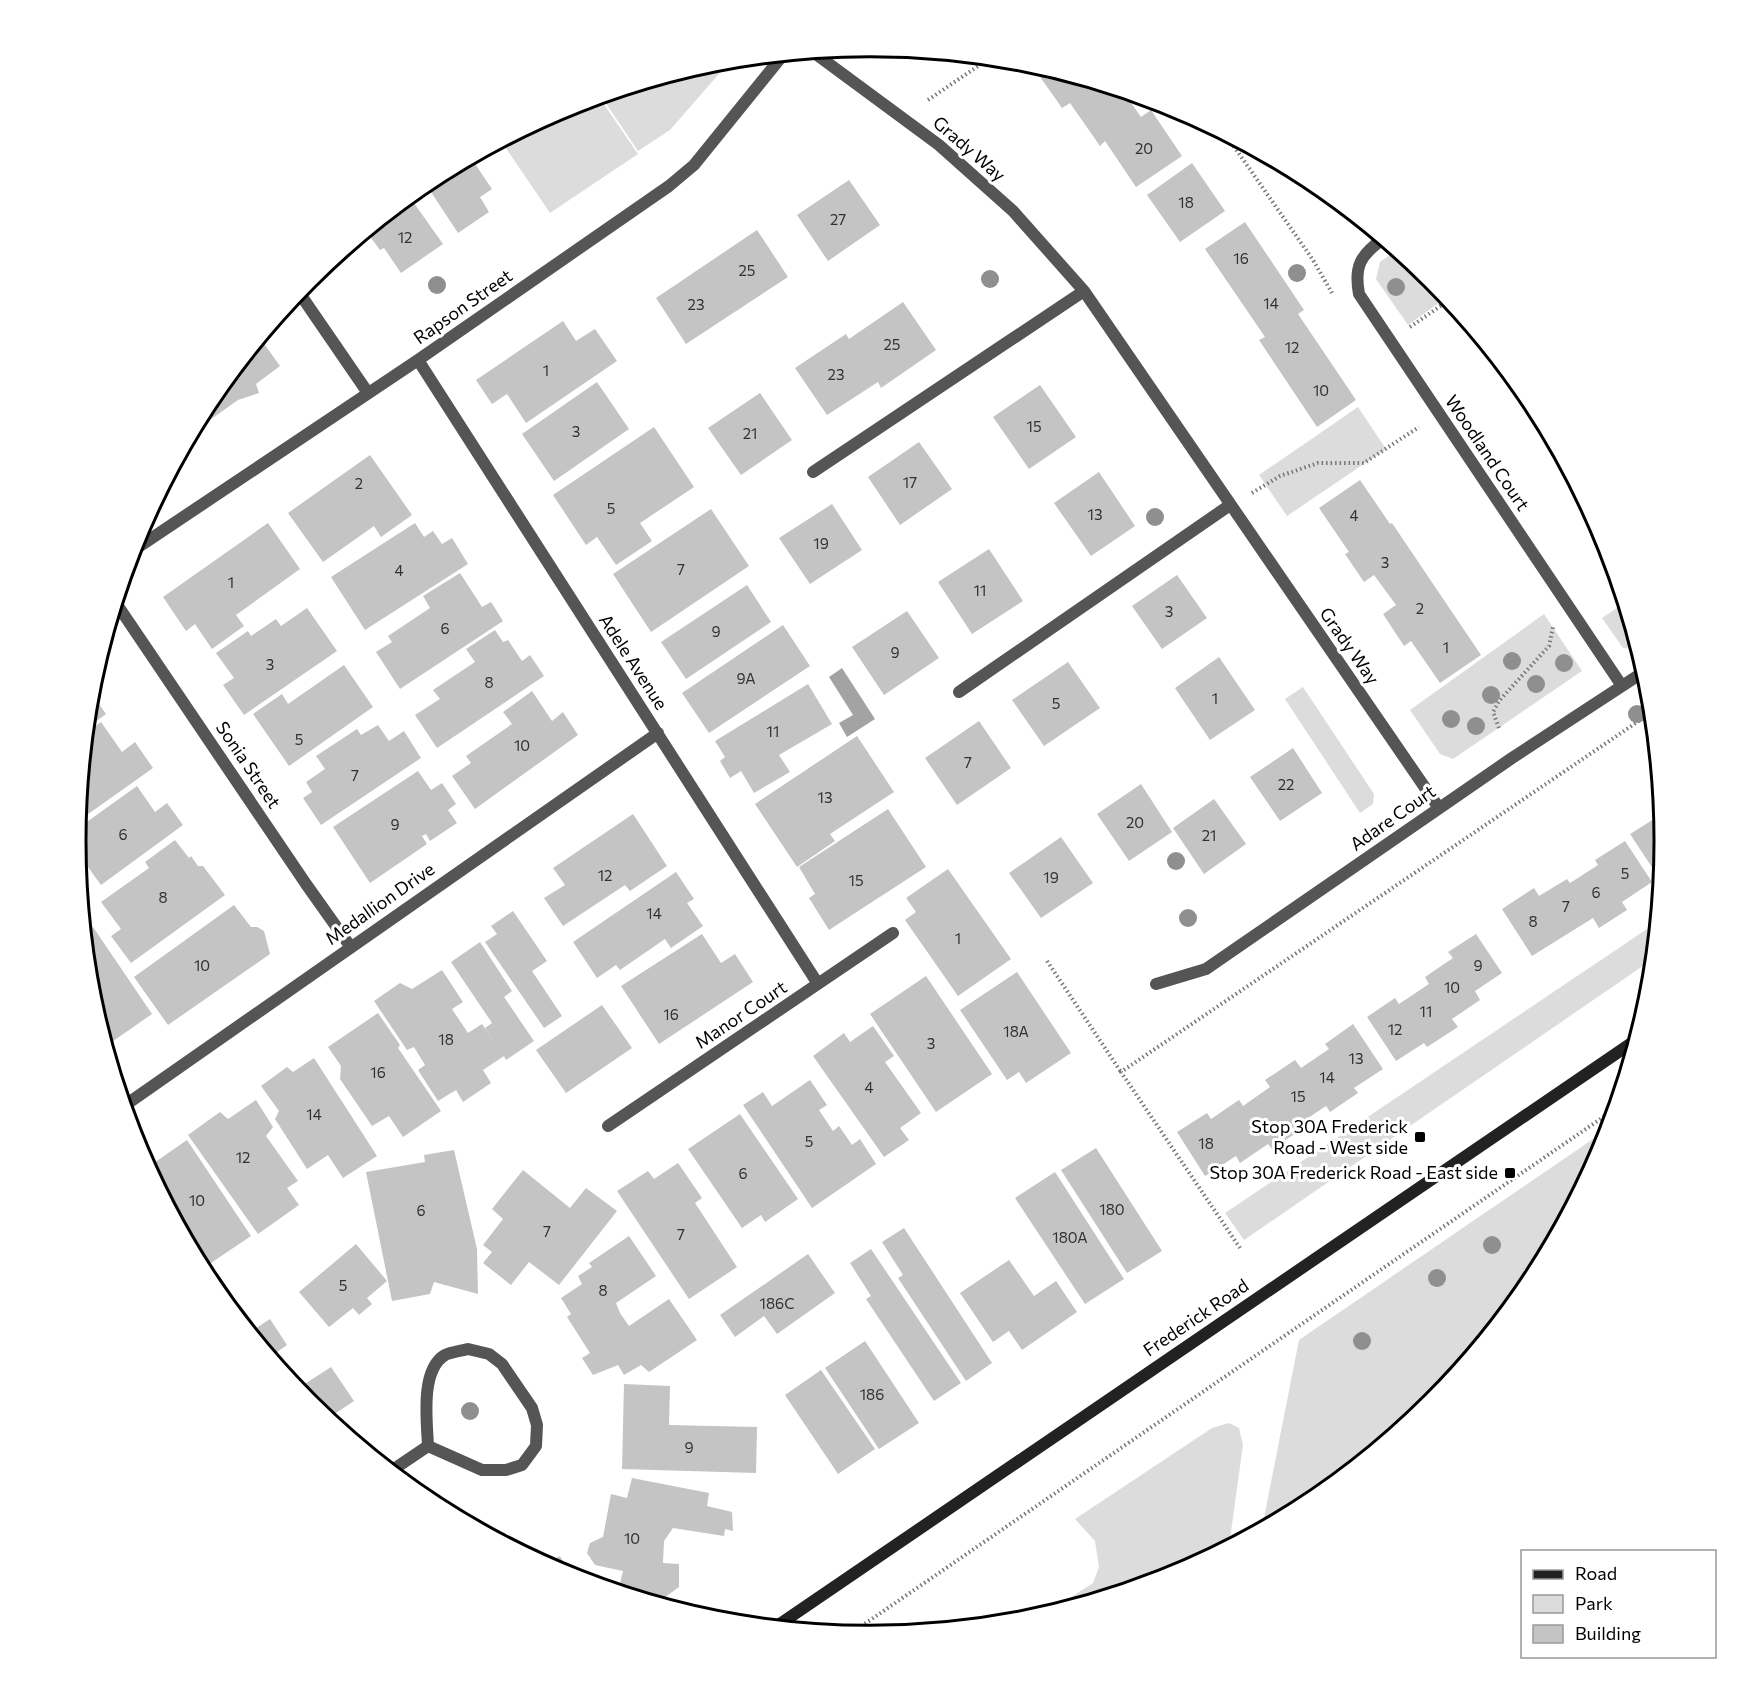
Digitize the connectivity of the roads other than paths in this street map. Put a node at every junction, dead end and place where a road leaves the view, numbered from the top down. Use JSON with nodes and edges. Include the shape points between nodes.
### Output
{"nodes":[{"id":1,"x":822,"y":59,"type":"edge"},
{"id":2,"x":776,"y":63,"type":"edge"},
{"id":3,"x":1376,"y":243,"type":"edge"},
{"id":4,"x":1084,"y":291,"type":"junction"},
{"id":5,"x":304,"y":300,"type":"edge"},
{"id":6,"x":418,"y":360,"type":"junction"},
{"id":7,"x":368,"y":393,"type":"junction"},
{"id":8,"x":813,"y":472,"type":"dead end"},
{"id":9,"x":1230,"y":505,"type":"junction"},
{"id":10,"x":146,"y":542,"type":"edge"},
{"id":11,"x":121,"y":611,"type":"edge"},
{"id":12,"x":1636,"y":677,"type":"edge"},
{"id":13,"x":1622,"y":686,"type":"junction"},
{"id":14,"x":959,"y":692,"type":"dead end"},
{"id":15,"x":658,"y":733,"type":"junction"},
{"id":16,"x":1439,"y":808,"type":"junction"},
{"id":17,"x":893,"y":933,"type":"dead end"},
{"id":18,"x":350,"y":946,"type":"junction"},
{"id":19,"x":818,"y":984,"type":"junction"},
{"id":20,"x":1156,"y":984,"type":"dead end"},
{"id":21,"x":1626,"y":1047,"type":"edge"},
{"id":22,"x":131,"y":1101,"type":"edge"},
{"id":23,"x":608,"y":1126,"type":"dead end"},
{"id":24,"x":428,"y":1446,"type":"junction"},
{"id":25,"x":398,"y":1466,"type":"edge"},
{"id":26,"x":786,"y":1620,"type":"edge"}],
"edges":[{"from":1,"to":4,"type":"street","name":"Grady Way","via":[[939,145],[1013,211]]},
{"from":2,"to":6,"type":"street","name":"Rapson Street","via":[[694,165],[669,186]]},
{"from":3,"to":13,"type":"street","name":"Woodland Court","via":[[1357,269],[1359,294]]},
{"from":4,"to":8,"type":"street"},
{"from":4,"to":9,"type":"street","name":"Grady Way"},
{"from":5,"to":7,"type":"street"},
{"from":6,"to":7,"type":"street","name":"Rapson Street"},
{"from":6,"to":15,"type":"street","name":"Adele Avenue"},
{"from":7,"to":10,"type":"street","name":"Rapson Street"},
{"from":9,"to":14,"type":"street"},
{"from":9,"to":16,"type":"street","name":"Grady Way"},
{"from":11,"to":18,"type":"street","name":"Sonia Street"},
{"from":12,"to":13,"type":"street","name":"Adare Court"},
{"from":13,"to":16,"type":"street","name":"Adare Court"},
{"from":15,"to":18,"type":"street","name":"Medallion Drive"},
{"from":15,"to":19,"type":"street","name":"Adele Avenue"},
{"from":16,"to":20,"type":"street","name":"Adare Court","via":[[1206,969]]},
{"from":17,"to":19,"type":"street","name":"Manor Court"},
{"from":18,"to":22,"type":"street","name":"Medallion Drive"},
{"from":19,"to":23,"type":"street","name":"Manor Court"},
{"from":21,"to":26,"type":"main road","name":"Frederick Road"},
{"from":24,"to":24,"type":"street","via":[[427,1388],[432,1369],[445,1355],[468,1349],[489,1354],[502,1364],[532,1408],[537,1425],[536,1446],[522,1465],[506,1470],[482,1470]]},
{"from":24,"to":25,"type":"street"}]}
